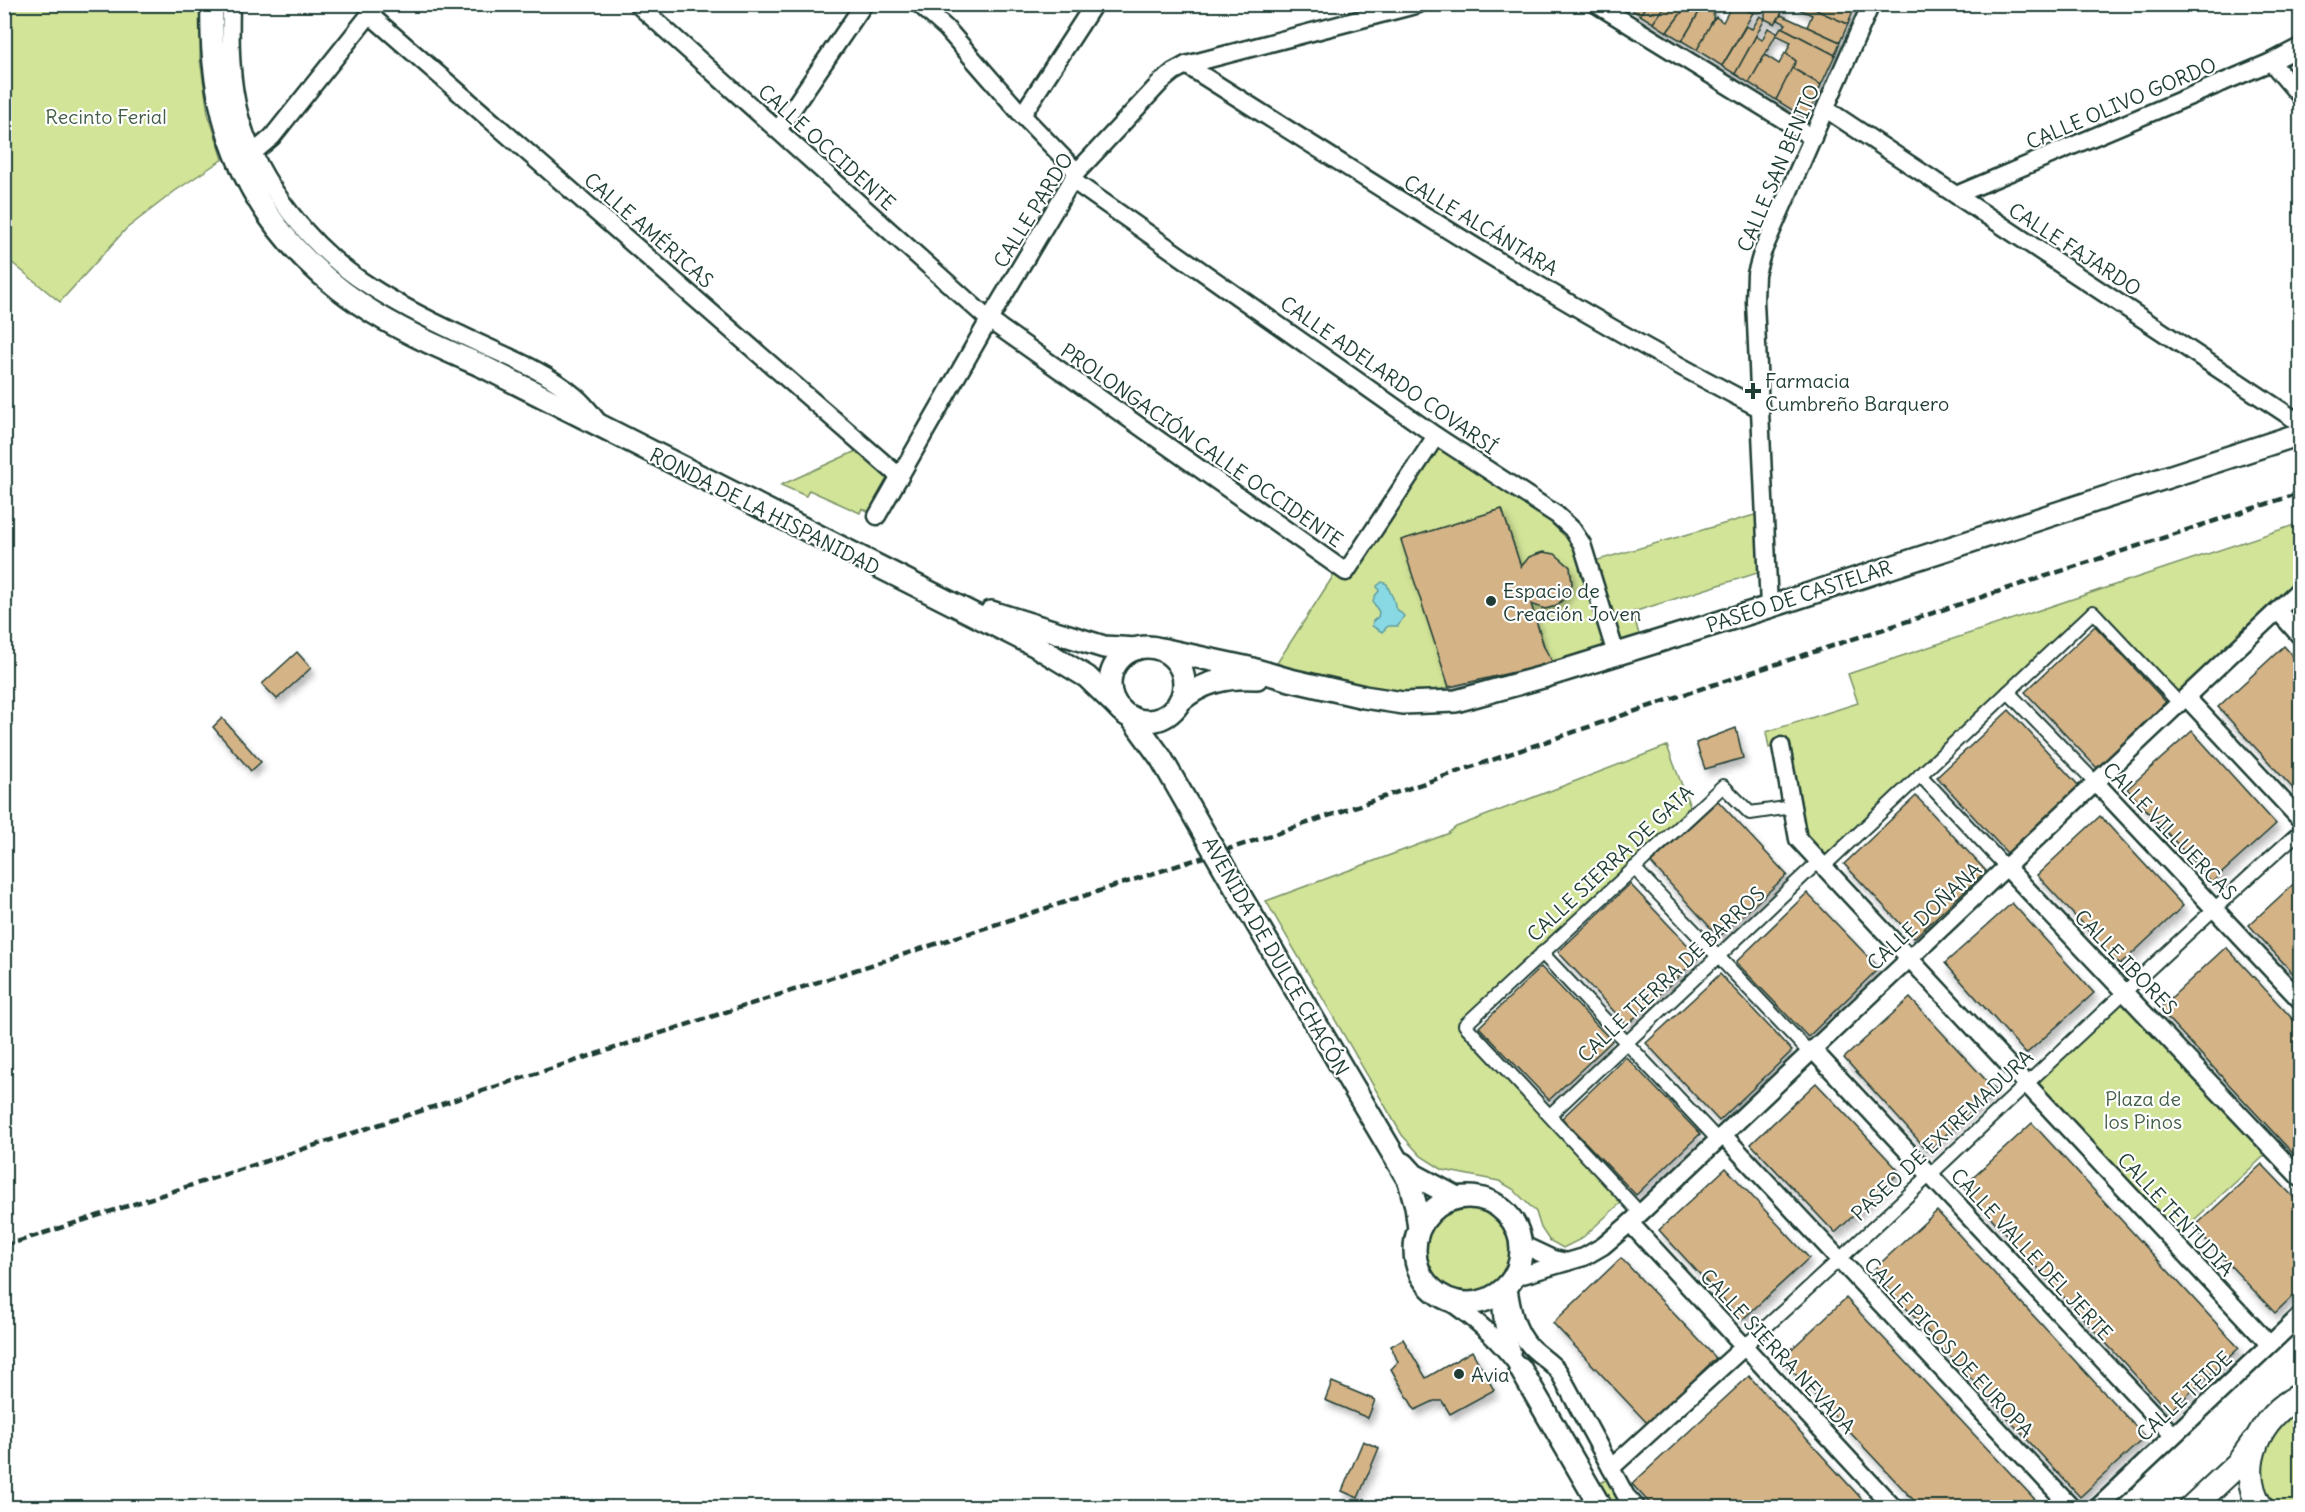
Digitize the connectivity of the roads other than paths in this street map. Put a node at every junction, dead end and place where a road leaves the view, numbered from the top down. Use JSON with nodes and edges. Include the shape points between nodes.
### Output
{"nodes":[{"id":1,"x":212,"y":4,"type":"edge"},
{"id":2,"x":231,"y":4,"type":"edge"},
{"id":3,"x":638,"y":4,"type":"edge"},
{"id":4,"x":864,"y":4,"type":"edge"},
{"id":5,"x":919,"y":4,"type":"edge"},
{"id":6,"x":1094,"y":4,"type":"edge"},
{"id":7,"x":1419,"y":4,"type":"edge"},
{"id":8,"x":1596,"y":4,"type":"edge"},
{"id":9,"x":1871,"y":4,"type":"edge"},
{"id":10,"x":374,"y":9,"type":"edge"},
{"id":11,"x":2301,"y":47,"type":"edge"},
{"id":12,"x":2271,"y":62,"type":"junction"},
{"id":13,"x":1186,"y":65,"type":"junction"},
{"id":14,"x":2301,"y":96,"type":"edge"},
{"id":15,"x":1826,"y":109,"type":"junction"},
{"id":16,"x":1022,"y":116,"type":"junction"},
{"id":17,"x":778,"y":130,"type":"junction"},
{"id":18,"x":1813,"y":138,"type":"junction"},
{"id":19,"x":254,"y":153,"type":"junction"},
{"id":20,"x":1075,"y":176,"type":"junction"},
{"id":21,"x":1956,"y":195,"type":"junction"},
{"id":22,"x":989,"y":320,"type":"junction"},
{"id":23,"x":1761,"y":409,"type":"junction"},
{"id":24,"x":2301,"y":423,"type":"edge"},
{"id":25,"x":606,"y":430,"type":"junction"},
{"id":26,"x":2301,"y":434,"type":"edge"},
{"id":27,"x":1436,"y":436,"type":"junction"},
{"id":28,"x":900,"y":477,"type":"junction"},
{"id":29,"x":878,"y":516,"type":"dead end"},
{"id":30,"x":2301,"y":589,"type":"edge"},
{"id":31,"x":924,"y":591,"type":"junction"},
{"id":32,"x":1769,"y":607,"type":"junction"},
{"id":33,"x":2278,"y":611,"type":"junction"},
{"id":34,"x":2301,"y":636,"type":"edge"},
{"id":35,"x":1136,"y":649,"type":"junction"},
{"id":36,"x":1161,"y":649,"type":"junction"},
{"id":37,"x":1616,"y":654,"type":"junction"},
{"id":38,"x":1290,"y":680,"type":"junction"},
{"id":39,"x":2008,"y":692,"type":"junction"},
{"id":40,"x":2183,"y":700,"type":"junction"},
{"id":41,"x":1176,"y":706,"type":"junction"},
{"id":42,"x":1126,"y":714,"type":"junction"},
{"id":43,"x":1782,"y":746,"type":"dead end"},
{"id":44,"x":1161,"y":758,"type":"junction"},
{"id":45,"x":1920,"y":775,"type":"junction"},
{"id":46,"x":2096,"y":783,"type":"junction"},
{"id":47,"x":1792,"y":807,"type":"junction"},
{"id":48,"x":2301,"y":819,"type":"edge"},
{"id":49,"x":2301,"y":831,"type":"edge"},
{"id":50,"x":1821,"y":864,"type":"junction"},
{"id":51,"x":1634,"y":868,"type":"junction"},
{"id":52,"x":2007,"y":868,"type":"junction"},
{"id":53,"x":2215,"y":908,"type":"junction"},
{"id":54,"x":1542,"y":953,"type":"junction"},
{"id":55,"x":1718,"y":957,"type":"junction"},
{"id":56,"x":1909,"y":958,"type":"junction"},
{"id":57,"x":2127,"y":992,"type":"junction"},
{"id":58,"x":2301,"y":1000,"type":"edge"},
{"id":59,"x":1626,"y":1043,"type":"junction"},
{"id":60,"x":1810,"y":1051,"type":"junction"},
{"id":61,"x":2028,"y":1085,"type":"junction"},
{"id":62,"x":1550,"y":1115,"type":"junction"},
{"id":63,"x":1720,"y":1137,"type":"junction"},
{"id":64,"x":1393,"y":1153,"type":"junction"},
{"id":65,"x":1929,"y":1176,"type":"junction"},
{"id":66,"x":2301,"y":1178,"type":"edge"},
{"id":67,"x":1457,"y":1198,"type":"junction"},
{"id":68,"x":1635,"y":1218,"type":"junction"},
{"id":69,"x":1419,"y":1229,"type":"junction"},
{"id":70,"x":1521,"y":1244,"type":"junction"},
{"id":71,"x":1839,"y":1261,"type":"junction"},
{"id":72,"x":1568,"y":1262,"type":"junction"},
{"id":73,"x":1508,"y":1285,"type":"junction"},
{"id":74,"x":1446,"y":1299,"type":"junction"},
{"id":75,"x":2301,"y":1316,"type":"edge"},
{"id":76,"x":2270,"y":1344,"type":"junction"},
{"id":77,"x":1745,"y":1346,"type":"junction"},
{"id":78,"x":1520,"y":1368,"type":"junction"},
{"id":79,"x":2301,"y":1396,"type":"edge"},
{"id":80,"x":2173,"y":1435,"type":"junction"},
{"id":81,"x":2256,"y":1440,"type":"junction"},
{"id":82,"x":1613,"y":1472,"type":"junction"},
{"id":83,"x":1589,"y":1489,"type":"junction"},
{"id":84,"x":1601,"y":1508,"type":"edge"},
{"id":85,"x":1637,"y":1508,"type":"edge"},
{"id":86,"x":1894,"y":1508,"type":"edge"},
{"id":87,"x":2072,"y":1508,"type":"edge"},
{"id":88,"x":2097,"y":1508,"type":"edge"},
{"id":89,"x":2191,"y":1508,"type":"edge"},
{"id":90,"x":2261,"y":1508,"type":"edge"}],
"edges":[{"from":1,"to":25,"type":"street","name":"RONDA DE LA HISPANIDAD","via":[[214,69],[224,123],[240,167],[290,242],[360,304],[419,338]]},
{"from":2,"to":19,"type":"street","name":"RONDA DE LA HISPANIDAD","via":[[230,57],[240,117]]},
{"from":3,"to":17,"type":"street","name":"CALLE OCCIDENTE"},
{"from":4,"to":17,"type":"street"},
{"from":5,"to":16,"type":"street","name":"CALLE ADELARDO COVARSÍ","via":[[947,29]]},
{"from":6,"to":16,"type":"street"},
{"from":7,"to":13,"type":"street","name":"CALLE PARDO"},
{"from":8,"to":18,"type":"street"},
{"from":9,"to":15,"type":"street","name":"CALLE SAN BENITO"},
{"from":10,"to":19,"type":"street"},
{"from":10,"to":28,"type":"street","name":"CALLE AMÉRICAS"},
{"from":11,"to":12,"type":"street","name":"CALLE OLIVO GORDO"},
{"from":12,"to":14,"type":"street"},
{"from":12,"to":21,"type":"street","name":"CALLE OLIVO GORDO"},
{"from":13,"to":20,"type":"street","name":"CALLE PARDO","via":[[1161,82]]},
{"from":13,"to":23,"type":"street","name":"CALLE ALCÁNTARA","via":[[1619,333]]},
{"from":15,"to":18,"type":"street","name":"CALLE SAN BENITO"},
{"from":15,"to":21,"type":"street","name":"CALLE FAJARDO"},
{"from":16,"to":20,"type":"street","name":"CALLE ADELARDO COVARSÍ"},
{"from":17,"to":22,"type":"street","name":"CALLE OCCIDENTE"},
{"from":18,"to":23,"type":"street","name":"CALLE SAN BENITO","via":[[1756,274]]},
{"from":19,"to":25,"type":"street","name":"RONDA DE LA HISPANIDAD","via":[[261,171],[296,219],[327,252],[369,286],[550,378],[576,396]]},
{"from":20,"to":22,"type":"street","name":"CALLE PARDO"},
{"from":20,"to":27,"type":"street","name":"CALLE ADELARDO COVARSÍ"},
{"from":21,"to":24,"type":"street","name":"CALLE FAJARDO"},
{"from":22,"to":27,"type":"street","name":"PROLONGACIÓN CALLE OCCIDENTE","via":[[1346,572]]},
{"from":22,"to":28,"type":"street","name":"CALLE PARDO"},
{"from":23,"to":32,"type":"street","name":"CALLE SAN BENITO"},
{"from":25,"to":31,"type":"street","name":"RONDA DE LA HISPANIDAD"},
{"from":26,"to":32,"type":"street","name":"PASEO DE CASTELAR"},
{"from":27,"to":37,"type":"street","name":"CALLE ADELARDO COVARSÍ","via":[[1572,528],[1582,544]]},
{"from":28,"to":29,"type":"street","name":"CALLE PARDO"},
{"from":30,"to":33,"type":"street","name":"CALLE DOÑANA"},
{"from":31,"to":35,"type":"street","name":"RONDA DE LA HISPANIDAD","via":[[1104,647]]},
{"from":31,"to":42,"type":"street","name":"RONDA DE LA HISPANIDAD","via":[[1036,646],[1087,677]]},
{"from":32,"to":37,"type":"street","name":"PASEO DE CASTELAR"},
{"from":33,"to":34,"type":"street"},
{"from":33,"to":40,"type":"street","name":"CALLE DOÑANA"},
{"from":35,"to":36,"type":"street"},
{"from":35,"to":42,"type":"street","via":[[1124,655],[1111,676],[1114,701]]},
{"from":36,"to":38,"type":"street","name":"PASEO DE CASTELAR"},
{"from":36,"to":41,"type":"street","via":[[1179,665],[1184,677],[1184,689]]},
{"from":37,"to":38,"type":"street","name":"PASEO DE CASTELAR","via":[[1456,701],[1403,703]]},
{"from":38,"to":41,"type":"street","name":"PASEO DE CASTELAR","via":[[1240,677],[1212,682],[1194,689]]},
{"from":39,"to":40,"type":"street","name":"CALLE TIERRA DE BARROS","via":[[2093,612]]},
{"from":39,"to":45,"type":"street","name":"CALLE TIERRA DE BARROS"},
{"from":39,"to":46,"type":"street","name":"CALLE VILLUERCAS"},
{"from":40,"to":46,"type":"street","name":"CALLE DOÑANA"},
{"from":40,"to":48,"type":"street"},
{"from":41,"to":42,"type":"street","via":[[1152,720]]},
{"from":41,"to":44,"type":"street"},
{"from":42,"to":44,"type":"street","name":"AVENIDA DE DULCE CHACÓN"},
{"from":43,"to":47,"type":"street","name":"CALLE TENTUDIA"},
{"from":44,"to":64,"type":"street","name":"AVENIDA DE DULCE CHACÓN","bridge":true},
{"from":45,"to":50,"type":"street","name":"CALLE TIERRA DE BARROS"},
{"from":45,"to":52,"type":"street","name":"CALLE IBORES"},
{"from":46,"to":52,"type":"street","name":"CALLE DOÑANA"},
{"from":46,"to":53,"type":"street","name":"CALLE VILLUERCAS"},
{"from":47,"to":50,"type":"street","name":"CALLE TENTUDIA","via":[[1798,840]]},
{"from":47,"to":51,"type":"street","name":"CALLE SIERRA DE GATA","via":[[1750,813],[1723,786]]},
{"from":49,"to":53,"type":"street","name":"PASEO DE EXTREMADURA"},
{"from":50,"to":55,"type":"street","name":"CALLE TIERRA DE BARROS"},
{"from":50,"to":56,"type":"street","name":"CALLE TENTUDIA"},
{"from":51,"to":54,"type":"street","name":"CALLE SIERRA DE GATA"},
{"from":51,"to":55,"type":"street"},
{"from":52,"to":56,"type":"street","name":"CALLE DOÑANA"},
{"from":52,"to":57,"type":"street","name":"CALLE IBORES"},
{"from":53,"to":57,"type":"street","name":"PASEO DE EXTREMADURA"},
{"from":53,"to":58,"type":"street","name":"CALLE VILLUERCAS"},
{"from":54,"to":59,"type":"street"},
{"from":54,"to":62,"type":"street","name":"CALLE SIERRA DE GATA","via":[[1465,1025]]},
{"from":55,"to":59,"type":"street","name":"CALLE TIERRA DE BARROS"},
{"from":55,"to":60,"type":"street"},
{"from":56,"to":60,"type":"street","name":"CALLE DOÑANA"},
{"from":56,"to":61,"type":"street","name":"CALLE TENTUDIA"},
{"from":57,"to":61,"type":"street","name":"PASEO DE EXTREMADURA"},
{"from":57,"to":66,"type":"street","name":"CALLE IBORES"},
{"from":59,"to":62,"type":"street","name":"CALLE TIERRA DE BARROS"},
{"from":59,"to":63,"type":"street"},
{"from":60,"to":63,"type":"street","name":"CALLE DOÑANA"},
{"from":60,"to":65,"type":"street","name":"CALLE VALLE DEL JERTE"},
{"from":61,"to":65,"type":"street","name":"PASEO DE EXTREMADURA"},
{"from":61,"to":76,"type":"street","name":"CALLE TENTUDIA"},
{"from":62,"to":68,"type":"street"},
{"from":63,"to":68,"type":"street","name":"CALLE DOÑANA"},
{"from":63,"to":71,"type":"street","name":"CALLE PICOS DE EUROPA"},
{"from":64,"to":67,"type":"street","name":"AVENIDA DE DULCE CHACÓN","via":[[1414,1174]]},
{"from":64,"to":69,"type":"street","name":"AVENIDA DE DULCE CHACÓN","via":[[1409,1181]]},
{"from":65,"to":71,"type":"street","name":"PASEO DE EXTREMADURA"},
{"from":65,"to":80,"type":"street","name":"CALLE VALLE DEL JERTE"},
{"from":67,"to":69,"type":"street","via":[[1428,1215]]},
{"from":67,"to":70,"type":"street","via":[[1489,1201],[1503,1210],[1514,1223]]},
{"from":68,"to":72,"type":"street","name":"CALLE DOÑANA","via":[[1602,1246]]},
{"from":68,"to":77,"type":"street","name":"CALLE SIERRA NEVADA"},
{"from":69,"to":74,"type":"street","via":[[1416,1262],[1422,1277]]},
{"from":70,"to":72,"type":"street"},
{"from":70,"to":73,"type":"street","via":[[1517,1271]]},
{"from":71,"to":77,"type":"street","name":"PASEO DE EXTREMADURA"},
{"from":71,"to":87,"type":"street","name":"CALLE PICOS DE EUROPA"},
{"from":72,"to":73,"type":"street","name":"CALLE DOÑANA"},
{"from":73,"to":74,"type":"street","via":[[1480,1302]]},
{"from":73,"to":78,"type":"street","via":[[1500,1309],[1506,1338]]},
{"from":73,"to":82,"type":"street","via":[[1512,1310],[1528,1345],[1559,1372]]},
{"from":74,"to":78,"type":"street","via":[[1475,1318]]},
{"from":75,"to":76,"type":"street","name":"CALLE TEIDE"},
{"from":76,"to":80,"type":"street","name":"CALLE TEIDE"},
{"from":77,"to":82,"type":"street","name":"PASEO DE EXTREMADURA"},
{"from":77,"to":86,"type":"street","name":"CALLE SIERRA NEVADA"},
{"from":78,"to":83,"type":"street"},
{"from":79,"to":81,"type":"main road","via":[[2268,1419]]},
{"from":80,"to":88,"type":"street","name":"CALLE TEIDE"},
{"from":81,"to":89,"type":"main road","via":[[2238,1464]]},
{"from":81,"to":90,"type":"main road","via":[[2251,1482]]},
{"from":82,"to":83,"type":"street","name":"PASEO DE EXTREMADURA"},
{"from":82,"to":85,"type":"street"},
{"from":83,"to":84,"type":"street"}]}
